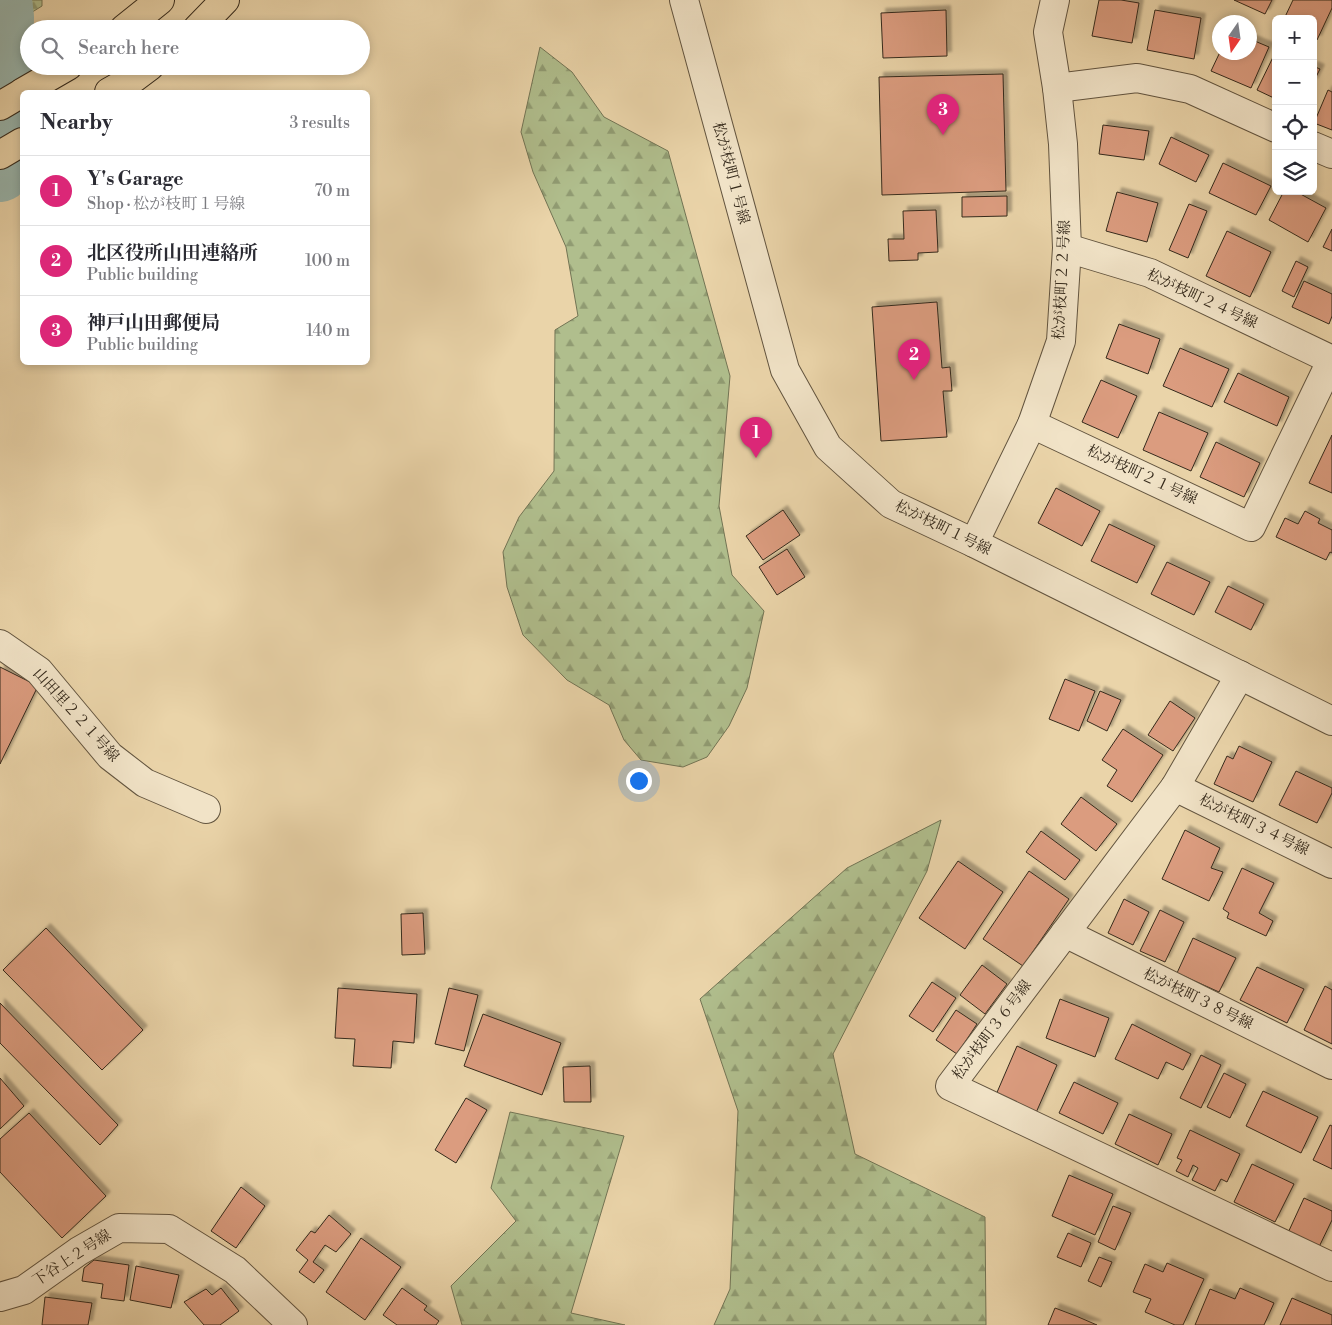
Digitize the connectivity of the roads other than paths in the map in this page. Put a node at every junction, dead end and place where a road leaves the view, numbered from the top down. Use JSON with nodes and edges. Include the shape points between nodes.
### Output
{"nodes":[{"id":1,"x":160,"y":0,"type":"edge"},
{"id":2,"x":225,"y":0,"type":"edge"},
{"id":3,"x":684,"y":0,"type":"edge"},
{"id":4,"x":1055,"y":0,"type":"edge"},
{"id":5,"x":135,"y":20,"type":"edge"},
{"id":6,"x":205,"y":20,"type":"edge"},
{"id":7,"x":54,"y":75,"type":"edge"},
{"id":8,"x":138,"y":75,"type":"edge"},
{"id":9,"x":1057,"y":88,"type":"junction"},
{"id":10,"x":28,"y":90,"type":"edge"},
{"id":11,"x":113,"y":90,"type":"edge"},
{"id":12,"x":20,"y":95,"type":"edge"},
{"id":13,"x":0,"y":106,"type":"edge"},
{"id":14,"x":1272,"y":126,"type":"edge"},
{"id":15,"x":20,"y":143,"type":"edge"},
{"id":16,"x":1317,"y":148,"type":"edge"},
{"id":17,"x":1332,"y":154,"type":"edge"},
{"id":18,"x":0,"y":155,"type":"edge"},
{"id":19,"x":1067,"y":248,"type":"junction"},
{"id":20,"x":1332,"y":360,"type":"edge"},
{"id":21,"x":1032,"y":424,"type":"junction"},
{"id":22,"x":974,"y":543,"type":"junction"},
{"id":23,"x":0,"y":644,"type":"edge"},
{"id":24,"x":1240,"y":675,"type":"junction"},
{"id":25,"x":1332,"y":721,"type":"edge"},
{"id":26,"x":1175,"y":786,"type":"junction"},
{"id":27,"x":206,"y":809,"type":"dead end"},
{"id":28,"x":1332,"y":864,"type":"edge"},
{"id":29,"x":1065,"y":933,"type":"junction"},
{"id":30,"x":1332,"y":1066,"type":"edge"},
{"id":31,"x":1332,"y":1267,"type":"edge"},
{"id":32,"x":0,"y":1297,"type":"edge"},
{"id":33,"x":293,"y":1325,"type":"edge"}],
"edges":[{"from":1,"to":5,"type":"highway"},
{"from":2,"to":6,"type":"highway"},
{"from":3,"to":22,"type":"street","name":"松が枝町１号線","via":[[785,370],[828,447],[891,504]]},
{"from":4,"to":9,"type":"street","name":"松が枝町２２号線","via":[[1048,32]]},
{"from":7,"to":10,"type":"highway"},
{"from":8,"to":11,"type":"highway"},
{"from":9,"to":14,"type":"street","via":[[1138,78],[1190,89]]},
{"from":9,"to":19,"type":"street","name":"松が枝町２２号線"},
{"from":12,"to":13,"type":"highway"},
{"from":15,"to":18,"type":"highway"},
{"from":16,"to":17,"type":"street"},
{"from":19,"to":20,"type":"street","name":"松が枝町２４号線","via":[[1150,273]]},
{"from":19,"to":21,"type":"street","name":"松が枝町２２号線","via":[[1061,341]]},
{"from":20,"to":21,"type":"street","name":"松が枝町２１号線","via":[[1251,527]]},
{"from":21,"to":22,"type":"street","name":"松が枝町２２号線"},
{"from":22,"to":24,"type":"street","name":"松が枝町１号線"},
{"from":23,"to":27,"type":"street","name":"山田里２２１号線","via":[[39,671],[110,756],[145,783]]},
{"from":24,"to":25,"type":"street","name":"松が枝町１号線"},
{"from":24,"to":26,"type":"street","name":"松が枝町３６号線"},
{"from":26,"to":28,"type":"street","name":"松が枝町３４号線"},
{"from":26,"to":29,"type":"street","name":"松が枝町３６号線"},
{"from":29,"to":30,"type":"street","name":"松が枝町３８号線"},
{"from":29,"to":31,"type":"street","name":"松が枝町３６号線","via":[[950,1086]]},
{"from":32,"to":33,"type":"street","name":"下谷上２号線","via":[[24,1290],[79,1251],[119,1228],[169,1229],[235,1270]]}]}
